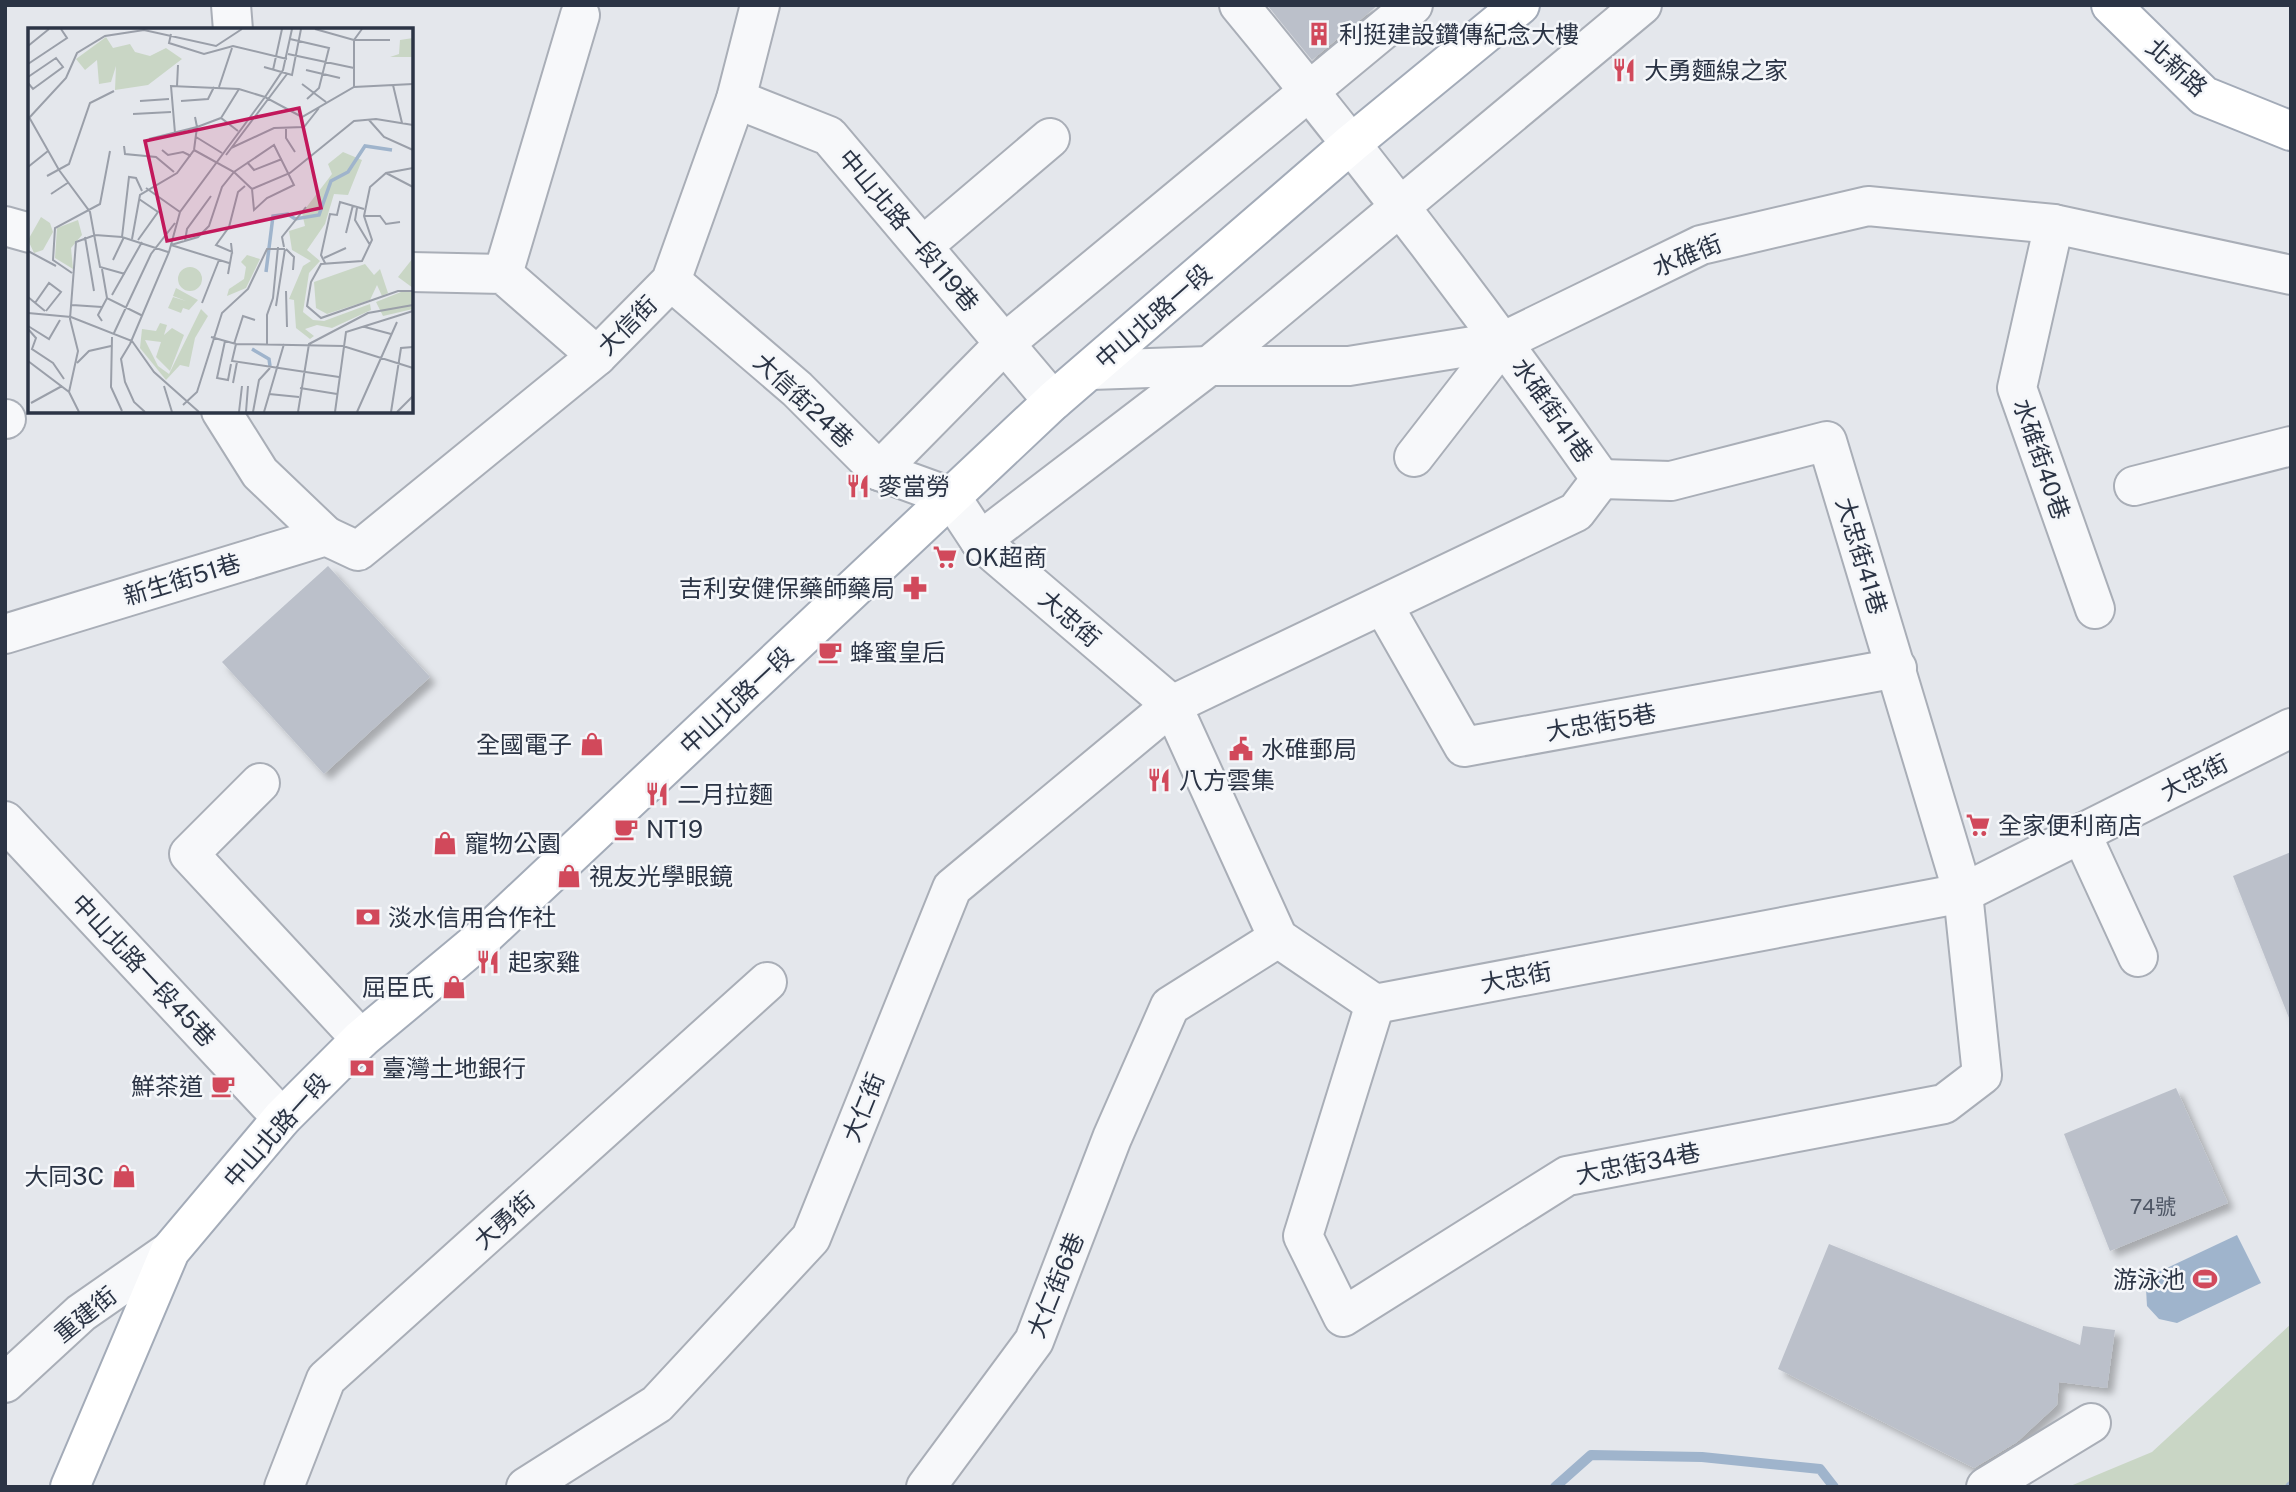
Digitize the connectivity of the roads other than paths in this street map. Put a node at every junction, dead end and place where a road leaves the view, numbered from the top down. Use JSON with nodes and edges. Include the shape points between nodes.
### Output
{"nodes":[{"id":1,"x":232,"y":5,"type":"edge"},
{"id":2,"x":760,"y":5,"type":"edge"},
{"id":3,"x":1239,"y":5,"type":"edge"},
{"id":4,"x":1413,"y":5,"type":"edge"},
{"id":5,"x":1520,"y":5,"type":"edge"},
{"id":6,"x":1642,"y":5,"type":"edge"},
{"id":7,"x":2111,"y":5,"type":"edge"},
{"id":8,"x":580,"y":15,"type":"dead end"},
{"id":9,"x":233,"y":28,"type":"edge"},
{"id":10,"x":1310,"y":91,"type":"junction"},
{"id":11,"x":736,"y":99,"type":"junction"},
{"id":12,"x":2291,"y":131,"type":"edge"},
{"id":13,"x":1050,"y":138,"type":"dead end"},
{"id":14,"x":1352,"y":143,"type":"junction"},
{"id":15,"x":1400,"y":206,"type":"junction"},
{"id":16,"x":2054,"y":225,"type":"junction"},
{"id":17,"x":5,"y":226,"type":"edge"},
{"id":18,"x":28,"y":232,"type":"edge"},
{"id":19,"x":923,"y":246,"type":"junction"},
{"id":20,"x":413,"y":272,"type":"edge"},
{"id":21,"x":503,"y":274,"type":"junction"},
{"id":22,"x":2291,"y":275,"type":"edge"},
{"id":23,"x":671,"y":281,"type":"junction"},
{"id":24,"x":1504,"y":341,"type":"junction"},
{"id":25,"x":1006,"y":343,"type":"junction"},
{"id":26,"x":597,"y":356,"type":"junction"},
{"id":27,"x":1209,"y":366,"type":"junction"},
{"id":28,"x":1091,"y":370,"type":"junction"},
{"id":29,"x":1053,"y":401,"type":"junction"},
{"id":30,"x":222,"y":413,"type":"edge"},
{"id":31,"x":2291,"y":446,"type":"edge"},
{"id":32,"x":1414,"y":457,"type":"dead end"},
{"id":33,"x":879,"y":471,"type":"junction"},
{"id":34,"x":1601,"y":479,"type":"junction"},
{"id":35,"x":2134,"y":486,"type":"dead end"},
{"id":36,"x":951,"y":497,"type":"junction"},
{"id":37,"x":980,"y":541,"type":"junction"},
{"id":38,"x":342,"y":544,"type":"junction"},
{"id":39,"x":1384,"y":606,"type":"junction"},
{"id":40,"x":2095,"y":609,"type":"dead end"},
{"id":41,"x":5,"y":634,"type":"edge"},
{"id":42,"x":1897,"y":668,"type":"junction"},
{"id":43,"x":1172,"y":705,"type":"junction"},
{"id":44,"x":2291,"y":728,"type":"edge"},
{"id":45,"x":260,"y":783,"type":"dead end"},
{"id":46,"x":5,"y":821,"type":"edge"},
{"id":47,"x":2081,"y":833,"type":"junction"},
{"id":48,"x":1963,"y":892,"type":"junction"},
{"id":49,"x":1278,"y":938,"type":"junction"},
{"id":50,"x":2138,"y":957,"type":"dead end"},
{"id":51,"x":767,"y":982,"type":"dead end"},
{"id":52,"x":1375,"y":1004,"type":"junction"},
{"id":53,"x":361,"y":1040,"type":"junction"},
{"id":54,"x":282,"y":1118,"type":"junction"},
{"id":55,"x":170,"y":1251,"type":"junction"},
{"id":56,"x":5,"y":1383,"type":"edge"},
{"id":57,"x":2091,"y":1423,"type":"dead end"},
{"id":58,"x":70,"y":1487,"type":"edge"},
{"id":59,"x":284,"y":1487,"type":"edge"},
{"id":60,"x":526,"y":1487,"type":"edge"},
{"id":61,"x":926,"y":1487,"type":"edge"},
{"id":62,"x":1986,"y":1487,"type":"edge"}],
"edges":[{"from":1,"to":9,"type":"street"},
{"from":2,"to":11,"type":"street","name":"大信街"},
{"from":3,"to":10,"type":"street","name":"水碓街41巷"},
{"from":4,"to":10,"type":"street"},
{"from":5,"to":14,"type":"main road","name":"中山北路一段"},
{"from":6,"to":15,"type":"street"},
{"from":7,"to":12,"type":"main road","name":"北新路","via":[[2204,96]]},
{"from":8,"to":21,"type":"street"},
{"from":10,"to":14,"type":"street","name":"水碓街41巷"},
{"from":10,"to":25,"type":"street"},
{"from":11,"to":19,"type":"street","name":"中山北路一段119巷","via":[[829,135]]},
{"from":11,"to":23,"type":"street","name":"大信街"},
{"from":13,"to":19,"type":"street"},
{"from":14,"to":15,"type":"street","name":"水碓街41巷"},
{"from":14,"to":28,"type":"main road","name":"中山北路一段"},
{"from":15,"to":24,"type":"street","name":"水碓街41巷"},
{"from":15,"to":27,"type":"street"},
{"from":16,"to":22,"type":"street","name":"水碓街"},
{"from":16,"to":24,"type":"street","name":"水碓街","via":[[1868,206],[1701,245]]},
{"from":16,"to":40,"type":"street","name":"水碓街40巷","via":[[2017,388]]},
{"from":17,"to":18,"type":"street"},
{"from":19,"to":25,"type":"street","name":"中山北路一段119巷"},
{"from":20,"to":21,"type":"street"},
{"from":21,"to":26,"type":"street"},
{"from":23,"to":26,"type":"street","name":"大信街"},
{"from":23,"to":33,"type":"street","name":"大信街24巷","via":[[797,389]]},
{"from":24,"to":27,"type":"street","name":"水碓街","via":[[1349,366]]},
{"from":24,"to":32,"type":"street"},
{"from":24,"to":34,"type":"street","name":"水碓街41巷"},
{"from":25,"to":29,"type":"street","name":"中山北路一段119巷"},
{"from":25,"to":33,"type":"street"},
{"from":26,"to":38,"type":"street","name":"大信街"},
{"from":27,"to":28,"type":"street","name":"水碓街"},
{"from":27,"to":37,"type":"street"},
{"from":28,"to":29,"type":"main road","name":"中山北路一段"},
{"from":29,"to":36,"type":"main road","name":"中山北路一段"},
{"from":30,"to":38,"type":"street","via":[[260,473]]},
{"from":31,"to":35,"type":"street"},
{"from":33,"to":36,"type":"street","name":"大信街24巷"},
{"from":34,"to":39,"type":"street","via":[[1576,512]]},
{"from":34,"to":42,"type":"street","name":"大忠街41巷","via":[[1671,481],[1827,441]]},
{"from":36,"to":37,"type":"street","name":"大忠街"},
{"from":36,"to":53,"type":"main road","name":"中山北路一段","via":[[482,938]]},
{"from":37,"to":43,"type":"street","name":"大忠街"},
{"from":38,"to":41,"type":"street","name":"新生街51巷"},
{"from":39,"to":42,"type":"street","name":"大忠街5巷","via":[[1464,747]]},
{"from":39,"to":43,"type":"street"},
{"from":42,"to":48,"type":"street","name":"大忠街41巷"},
{"from":43,"to":49,"type":"street","name":"大忠街"},
{"from":43,"to":60,"type":"street","name":"大仁街","via":[[952,888],[811,1238],[657,1404]]},
{"from":44,"to":47,"type":"street","name":"大忠街"},
{"from":45,"to":53,"type":"street","via":[[189,854]]},
{"from":46,"to":54,"type":"street","name":"中山北路一段45巷"},
{"from":47,"to":48,"type":"street","name":"大忠街"},
{"from":47,"to":50,"type":"street"},
{"from":48,"to":52,"type":"street","name":"大忠街"},
{"from":48,"to":52,"type":"street","name":"大忠街34巷","via":[[1982,1075],[1944,1104],[1567,1176],[1343,1317],[1303,1236]]},
{"from":49,"to":52,"type":"street"},
{"from":49,"to":61,"type":"street","name":"大仁街6巷","via":[[1171,1006],[1112,1138],[1034,1341]]},
{"from":51,"to":59,"type":"street","name":"大勇街","via":[[326,1379]]},
{"from":53,"to":54,"type":"main road","name":"中山北路一段"},
{"from":54,"to":55,"type":"main road","name":"中山北路一段"},
{"from":55,"to":56,"type":"street","name":"重建街","via":[[81,1313]]},
{"from":55,"to":58,"type":"main road","name":"中山北路一段"},
{"from":57,"to":62,"type":"street"}]}
